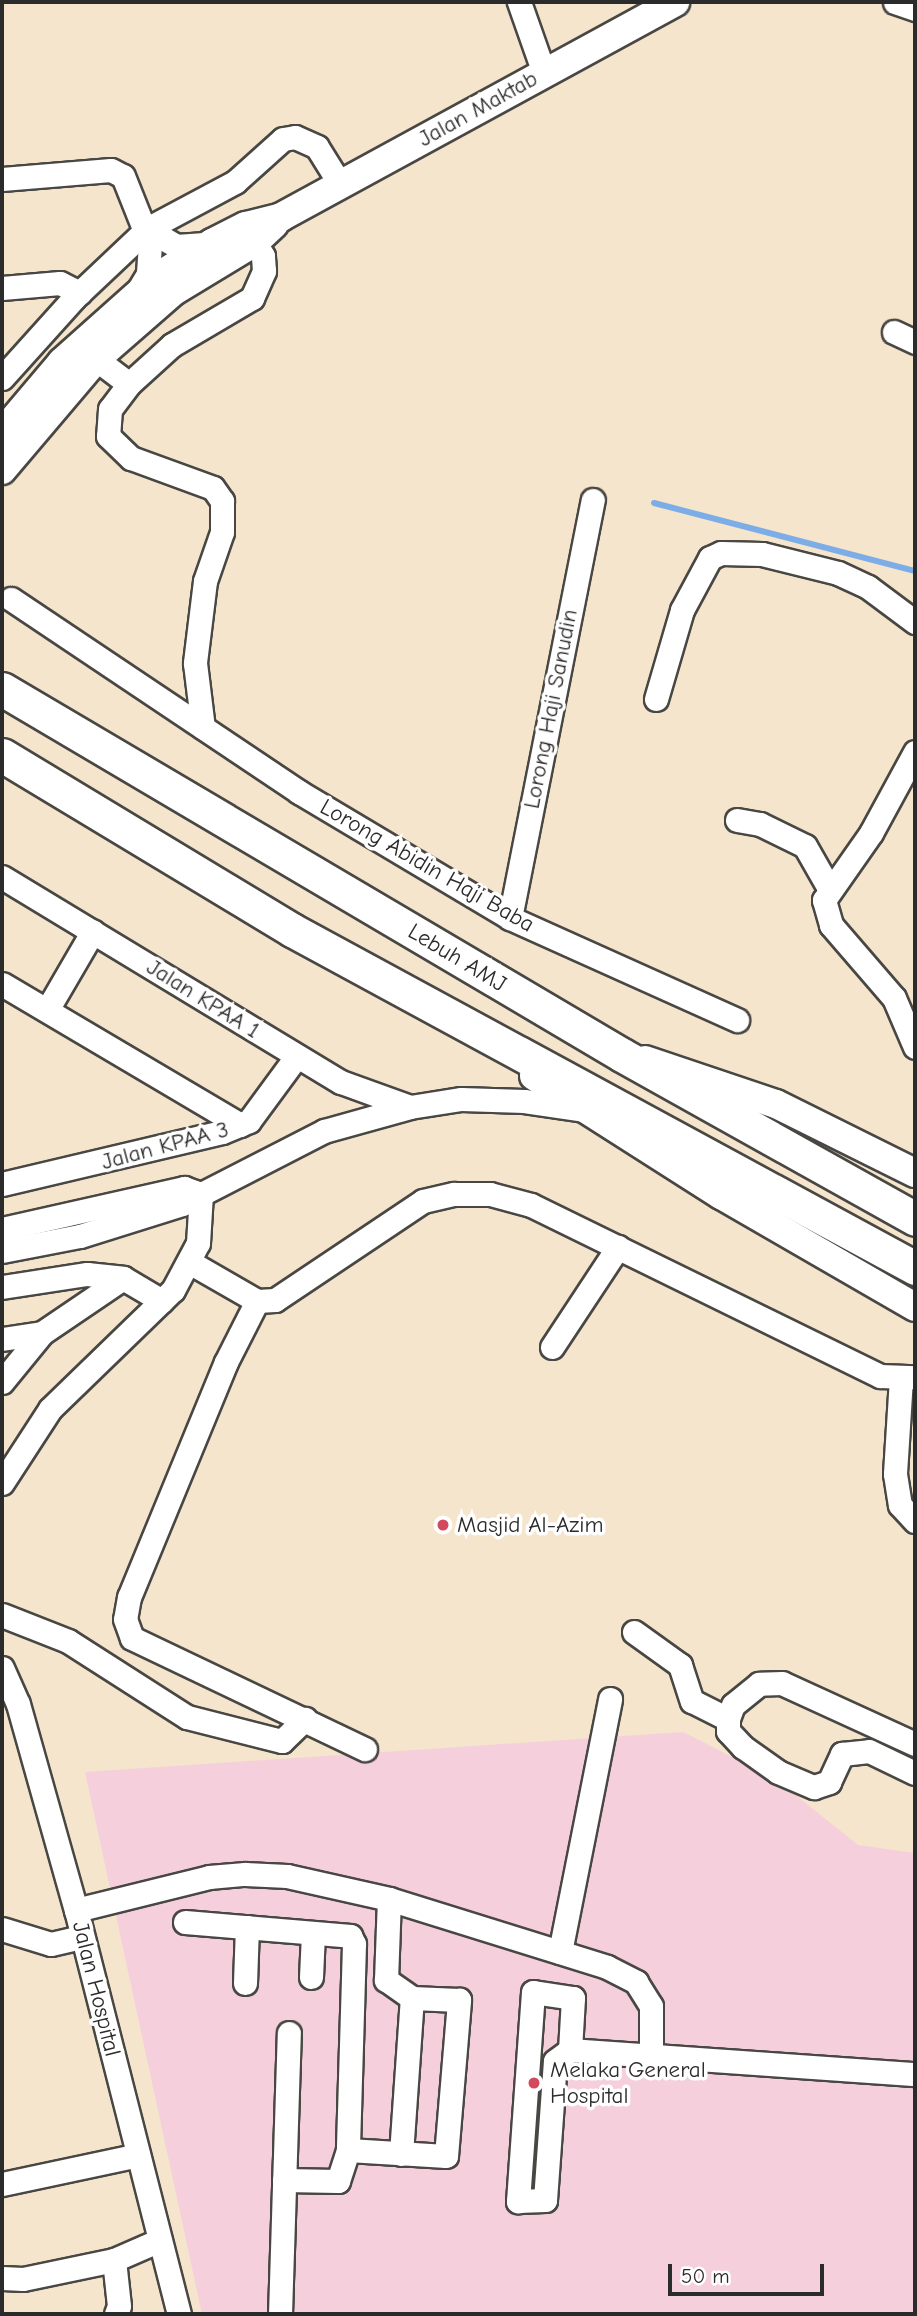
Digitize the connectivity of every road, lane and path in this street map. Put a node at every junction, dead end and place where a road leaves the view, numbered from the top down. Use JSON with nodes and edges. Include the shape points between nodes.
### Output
{"nodes":[{"id":1,"x":519,"y":2,"type":"edge"},
{"id":2,"x":675,"y":2,"type":"edge"},
{"id":3,"x":895,"y":2,"type":"edge"},
{"id":4,"x":915,"y":9,"type":"edge"},
{"id":5,"x":544,"y":73,"type":"junction"},
{"id":6,"x":2,"y":179,"type":"edge"},
{"id":7,"x":340,"y":184,"type":"junction"},
{"id":8,"x":281,"y":217,"type":"junction"},
{"id":9,"x":147,"y":229,"type":"junction"},
{"id":10,"x":255,"y":242,"type":"junction"},
{"id":11,"x":212,"y":243,"type":"junction"},
{"id":12,"x":2,"y":288,"type":"edge"},
{"id":13,"x":80,"y":293,"type":"junction"},
{"id":14,"x":135,"y":295,"type":"junction"},
{"id":15,"x":894,"y":332,"type":"dead end"},
{"id":16,"x":915,"y":342,"type":"edge"},
{"id":17,"x":96,"y":359,"type":"junction"},
{"id":18,"x":2,"y":378,"type":"edge"},
{"id":19,"x":129,"y":384,"type":"junction"},
{"id":20,"x":2,"y":433,"type":"edge"},
{"id":21,"x":2,"y":470,"type":"edge"},
{"id":22,"x":593,"y":499,"type":"dead end"},
{"id":23,"x":11,"y":599,"type":"dead end"},
{"id":24,"x":915,"y":622,"type":"edge"},
{"id":25,"x":4,"y":690,"type":"edge"},
{"id":26,"x":656,"y":699,"type":"dead end"},
{"id":27,"x":202,"y":729,"type":"junction"},
{"id":28,"x":915,"y":752,"type":"edge"},
{"id":29,"x":2,"y":755,"type":"edge"},
{"id":30,"x":2,"y":767,"type":"edge"},
{"id":31,"x":97,"y":814,"type":"junction"},
{"id":32,"x":737,"y":820,"type":"dead end"},
{"id":33,"x":2,"y":877,"type":"edge"},
{"id":34,"x":830,"y":888,"type":"junction"},
{"id":35,"x":510,"y":918,"type":"junction"},
{"id":36,"x":93,"y":931,"type":"junction"},
{"id":37,"x":2,"y":984,"type":"edge"},
{"id":38,"x":47,"y":1010,"type":"junction"},
{"id":39,"x":737,"y":1020,"type":"dead end"},
{"id":40,"x":460,"y":1021,"type":"junction"},
{"id":41,"x":915,"y":1046,"type":"edge"},
{"id":42,"x":622,"y":1055,"type":"junction"},
{"id":43,"x":296,"y":1057,"type":"junction"},
{"id":44,"x":410,"y":1107,"type":"junction"},
{"id":45,"x":585,"y":1110,"type":"junction"},
{"id":46,"x":240,"y":1125,"type":"junction"},
{"id":47,"x":915,"y":1173,"type":"edge"},
{"id":48,"x":2,"y":1184,"type":"edge"},
{"id":49,"x":201,"y":1194,"type":"junction"},
{"id":50,"x":915,"y":1219,"type":"edge"},
{"id":51,"x":2,"y":1229,"type":"edge"},
{"id":52,"x":618,"y":1247,"type":"junction"},
{"id":53,"x":2,"y":1251,"type":"edge"},
{"id":54,"x":191,"y":1264,"type":"junction"},
{"id":55,"x":915,"y":1268,"type":"edge"},
{"id":56,"x":123,"y":1278,"type":"junction"},
{"id":57,"x":2,"y":1287,"type":"edge"},
{"id":58,"x":162,"y":1301,"type":"junction"},
{"id":59,"x":257,"y":1301,"type":"junction"},
{"id":60,"x":915,"y":1307,"type":"edge"},
{"id":61,"x":42,"y":1333,"type":"junction"},
{"id":62,"x":2,"y":1339,"type":"edge"},
{"id":63,"x":552,"y":1347,"type":"dead end"},
{"id":64,"x":908,"y":1377,"type":"edge"},
{"id":65,"x":2,"y":1382,"type":"edge"},
{"id":66,"x":2,"y":1483,"type":"edge"},
{"id":67,"x":915,"y":1521,"type":"edge"},
{"id":68,"x":2,"y":1615,"type":"edge"},
{"id":69,"x":634,"y":1632,"type":"dead end"},
{"id":70,"x":2,"y":1649,"type":"edge"},
{"id":71,"x":2,"y":1668,"type":"edge"},
{"id":72,"x":610,"y":1699,"type":"dead end"},
{"id":73,"x":18,"y":1704,"type":"junction"},
{"id":74,"x":305,"y":1719,"type":"junction"},
{"id":75,"x":727,"y":1719,"type":"junction"},
{"id":76,"x":915,"y":1744,"type":"edge"},
{"id":77,"x":365,"y":1749,"type":"dead end"},
{"id":78,"x":915,"y":1773,"type":"edge"},
{"id":79,"x":389,"y":1899,"type":"junction"},
{"id":80,"x":76,"y":1910,"type":"junction"},
{"id":81,"x":185,"y":1922,"type":"dead end"},
{"id":82,"x":247,"y":1927,"type":"junction"},
{"id":83,"x":2,"y":1929,"type":"edge"},
{"id":84,"x":313,"y":1933,"type":"junction"},
{"id":85,"x":82,"y":1937,"type":"junction"},
{"id":86,"x":560,"y":1952,"type":"junction"},
{"id":87,"x":311,"y":1977,"type":"dead end"},
{"id":88,"x":245,"y":1983,"type":"dead end"},
{"id":89,"x":412,"y":1998,"type":"junction"},
{"id":90,"x":289,"y":2034,"type":"dead end"},
{"id":91,"x":570,"y":2050,"type":"junction"},
{"id":92,"x":651,"y":2055,"type":"junction"},
{"id":93,"x":915,"y":2074,"type":"edge"},
{"id":94,"x":348,"y":2150,"type":"junction"},
{"id":95,"x":401,"y":2154,"type":"junction"},
{"id":96,"x":138,"y":2155,"type":"junction"},
{"id":97,"x":284,"y":2180,"type":"junction"},
{"id":98,"x":2,"y":2184,"type":"edge"},
{"id":99,"x":160,"y":2241,"type":"junction"},
{"id":100,"x":114,"y":2260,"type":"junction"},
{"id":101,"x":2,"y":2278,"type":"edge"},
{"id":102,"x":116,"y":2314,"type":"edge"},
{"id":103,"x":178,"y":2314,"type":"edge"},
{"id":104,"x":280,"y":2314,"type":"edge"}],
"edges":[{"from":1,"to":5,"type":"street"},
{"from":2,"to":5,"type":"main road","name":"Jalan Maktab"},
{"from":3,"to":4,"type":"street"},
{"from":5,"to":7,"type":"main road","name":"Jalan Maktab"},
{"from":6,"to":9,"type":"street","via":[[117,171]]},
{"from":7,"to":8,"type":"main road","name":"Jalan Maktab"},
{"from":7,"to":9,"type":"street","via":[[317,147],[295,137],[268,150],[235,181]]},
{"from":8,"to":10,"type":"main road","name":"Jalan Maktab"},
{"from":8,"to":11,"type":"main road","name":"Jalan Maktab","via":[[246,226]]},
{"from":9,"to":11,"type":"street","via":[[176,246]]},
{"from":9,"to":13,"type":"street"},
{"from":9,"to":14,"type":"street","via":[[152,257]]},
{"from":10,"to":17,"type":"main road","name":"Jalan Maktab","via":[[174,291]]},
{"from":10,"to":19,"type":"street","via":[[264,271],[252,298],[172,345]]},
{"from":11,"to":14,"type":"main road","name":"Jalan Maktab"},
{"from":12,"to":13,"type":"street","via":[[60,283]]},
{"from":13,"to":18,"type":"street"},
{"from":14,"to":20,"type":"main road","name":"Jalan Maktab","via":[[62,362]]},
{"from":15,"to":16,"type":"street"},
{"from":17,"to":19,"type":"street"},
{"from":17,"to":21,"type":"main road","name":"Jalan Maktab"},
{"from":19,"to":27,"type":"street","via":[[110,410],[108,436],[131,458],[213,488],[222,501],[222,532],[205,581],[195,663]]},
{"from":22,"to":35,"type":"street","name":"Lorong Haji Sanudin"},
{"from":23,"to":27,"type":"street","name":"Lorong Abidin Haji Baba"},
{"from":24,"to":26,"type":"street","via":[[868,587],[838,573],[762,554],[721,553],[710,558],[682,610]]},
{"from":25,"to":42,"type":"highway","name":"Lebuh AMJ"},
{"from":27,"to":35,"type":"street","name":"Lorong Abidin Haji Baba"},
{"from":28,"to":34,"type":"street","via":[[871,833]]},
{"from":29,"to":31,"type":"highway"},
{"from":30,"to":31,"type":"highway"},
{"from":31,"to":40,"type":"highway","via":[[292,930]]},
{"from":32,"to":34,"type":"street","via":[[760,824],[805,846]]},
{"from":33,"to":36,"type":"street","name":"Jalan KPAA 1"},
{"from":34,"to":41,"type":"street","via":[[824,900],[831,925],[894,998]]},
{"from":35,"to":39,"type":"street","name":"Lorong Abidin Haji Baba"},
{"from":36,"to":38,"type":"street"},
{"from":36,"to":43,"type":"street","name":"Jalan KPAA 1"},
{"from":37,"to":38,"type":"street"},
{"from":38,"to":46,"type":"street"},
{"from":40,"to":45,"type":"main road"},
{"from":40,"to":55,"type":"highway"},
{"from":42,"to":47,"type":"main road","via":[[671,1066],[776,1104]]},
{"from":42,"to":50,"type":"highway","name":"Lebuh AMJ"},
{"from":43,"to":44,"type":"street","name":"Jalan KPAA 1","via":[[341,1082]]},
{"from":43,"to":46,"type":"street","name":"Jalan KPAA 3","via":[[268,1100]]},
{"from":44,"to":45,"type":"street","via":[[461,1099],[524,1101]]},
{"from":44,"to":49,"type":"street","via":[[324,1131]]},
{"from":45,"to":60,"type":"main road"},
{"from":46,"to":48,"type":"street","name":"Jalan KPAA 3","via":[[121,1160]]},
{"from":49,"to":51,"type":"street","via":[[184,1188]]},
{"from":49,"to":53,"type":"street","via":[[93,1232]]},
{"from":49,"to":54,"type":"street","via":[[198,1243]]},
{"from":52,"to":59,"type":"street","via":[[531,1205],[490,1194],[454,1194],[401,1213],[292,1292],[275,1300]]},
{"from":52,"to":63,"type":"street"},
{"from":52,"to":64,"type":"street","via":[[880,1376]]},
{"from":54,"to":58,"type":"street"},
{"from":54,"to":59,"type":"street"},
{"from":56,"to":57,"type":"street","via":[[87,1274]]},
{"from":56,"to":58,"type":"street"},
{"from":56,"to":61,"type":"street"},
{"from":58,"to":66,"type":"street","via":[[50,1409]]},
{"from":59,"to":74,"type":"street","via":[[226,1362],[129,1597],[125,1619],[132,1638]]},
{"from":61,"to":62,"type":"street"},
{"from":61,"to":65,"type":"street"},
{"from":64,"to":67,"type":"street","via":[[895,1474],[900,1505]]},
{"from":68,"to":74,"type":"street","via":[[68,1641],[187,1717],[282,1741]]},
{"from":69,"to":75,"type":"street","via":[[680,1665],[692,1701]]},
{"from":70,"to":73,"type":"street"},
{"from":71,"to":73,"type":"street","name":"Jalan Hospital"},
{"from":72,"to":86,"type":"street"},
{"from":73,"to":80,"type":"street","name":"Jalan Hospital"},
{"from":74,"to":77,"type":"street"},
{"from":75,"to":76,"type":"street","via":[[733,1705],[759,1684],[782,1683]]},
{"from":75,"to":78,"type":"street","via":[[728,1731],[743,1747],[778,1772],[814,1787],[828,1782],[842,1754],[869,1751]]},
{"from":79,"to":80,"type":"street","via":[[287,1876],[245,1874],[209,1877]]},
{"from":79,"to":86,"type":"street"},
{"from":79,"to":89,"type":"street","via":[[386,1980]]},
{"from":80,"to":85,"type":"street","name":"Jalan Hospital"},
{"from":81,"to":82,"type":"street"},
{"from":82,"to":84,"type":"street"},
{"from":82,"to":88,"type":"street"},
{"from":83,"to":85,"type":"street","via":[[51,1944]]},
{"from":84,"to":87,"type":"street"},
{"from":84,"to":94,"type":"street","via":[[350,1936],[354,1944]]},
{"from":85,"to":96,"type":"street","name":"Jalan Hospital"},
{"from":86,"to":92,"type":"street","via":[[637,1983],[651,2006]]},
{"from":89,"to":95,"type":"street"},
{"from":89,"to":95,"type":"street","via":[[459,2000],[446,2156]]},
{"from":90,"to":97,"type":"street"},
{"from":91,"to":91,"type":"street","via":[[573,1998],[533,1992],[518,2201],[545,2200],[555,2061]]},
{"from":91,"to":92,"type":"street"},
{"from":92,"to":93,"type":"street"},
{"from":94,"to":95,"type":"street"},
{"from":94,"to":97,"type":"street","via":[[338,2182]]},
{"from":96,"to":98,"type":"street"},
{"from":96,"to":99,"type":"street","name":"Jalan Hospital"},
{"from":97,"to":104,"type":"street"},
{"from":99,"to":100,"type":"street"},
{"from":99,"to":103,"type":"street","name":"Jalan Hospital"},
{"from":100,"to":101,"type":"street","via":[[23,2279]]},
{"from":100,"to":102,"type":"street"}]}
